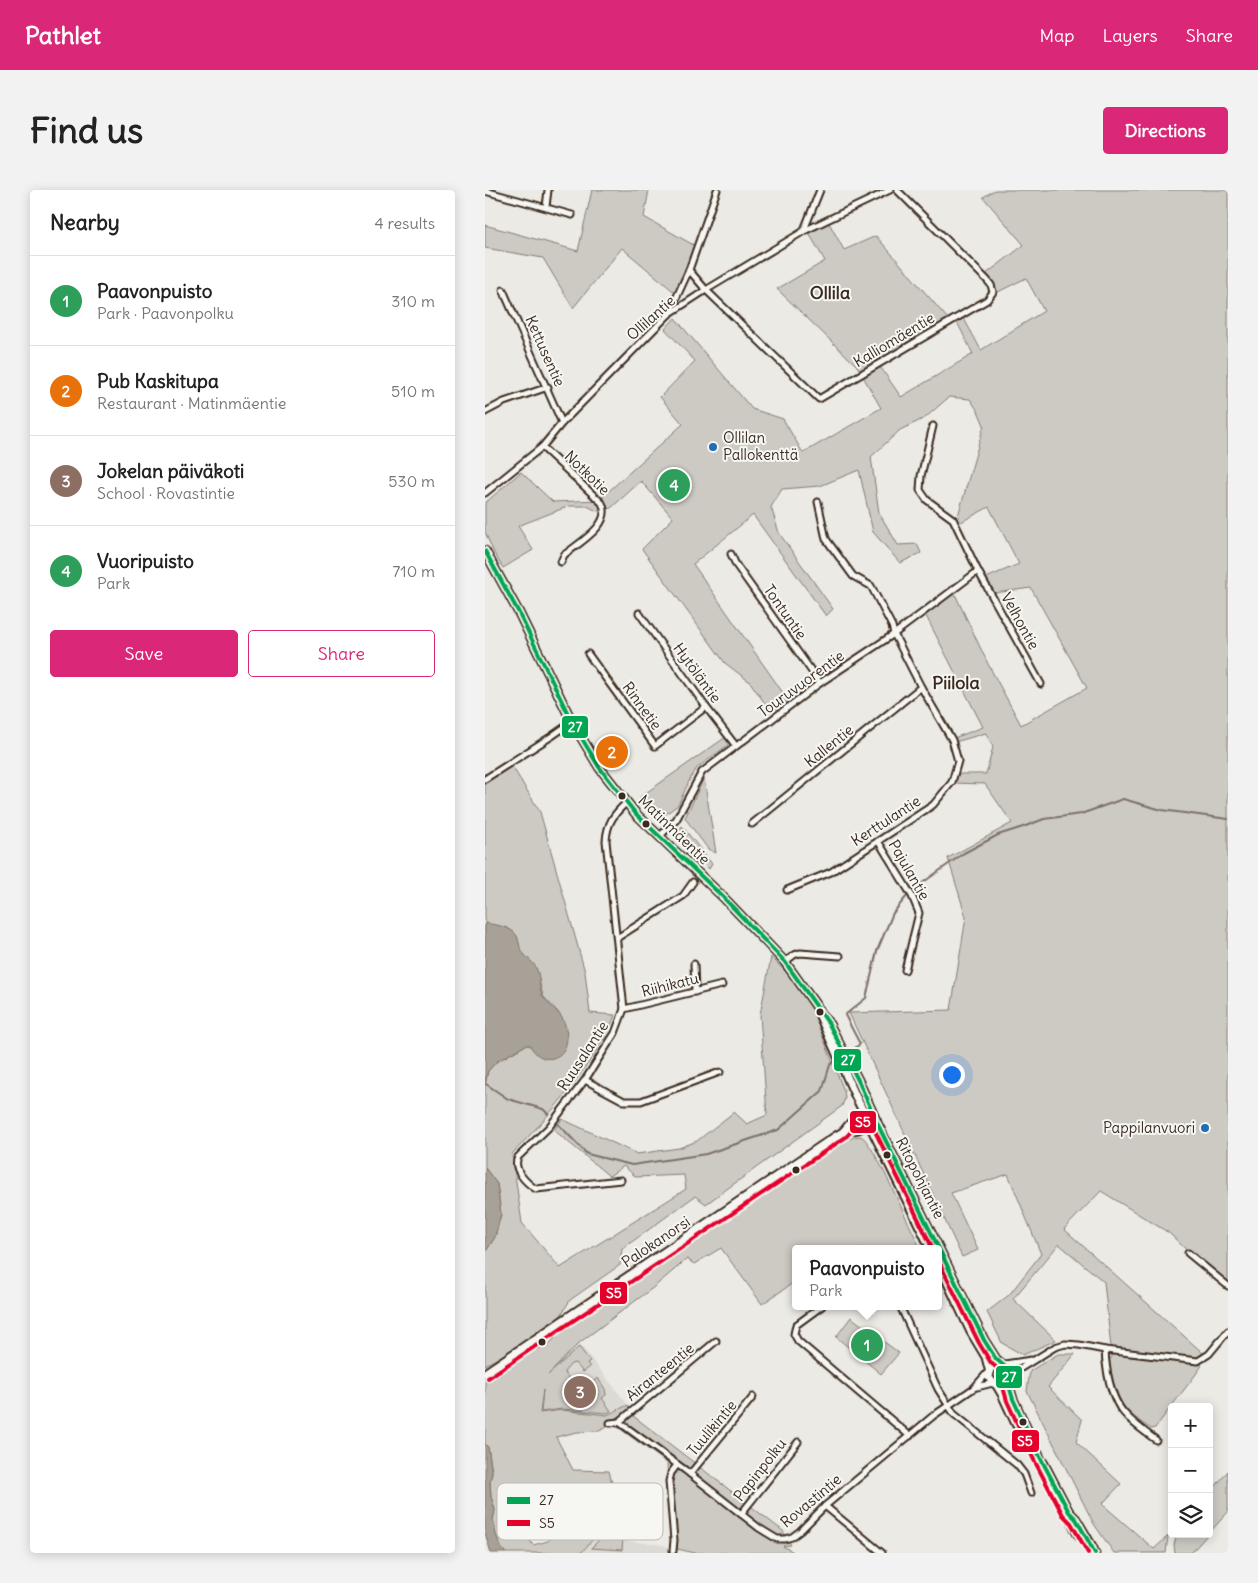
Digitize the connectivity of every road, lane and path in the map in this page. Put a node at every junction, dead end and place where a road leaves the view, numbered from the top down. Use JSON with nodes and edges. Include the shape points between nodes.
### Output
{"nodes":[{"id":1,"x":548,"y":190,"type":"edge"},
{"id":2,"x":717,"y":190,"type":"edge"},
{"id":3,"x":819,"y":190,"type":"edge"},
{"id":4,"x":890,"y":190,"type":"edge"},
{"id":5,"x":897,"y":190,"type":"edge"},
{"id":6,"x":485,"y":191,"type":"edge"},
{"id":7,"x":546,"y":207,"type":"junction"},
{"id":8,"x":571,"y":215,"type":"dead end"},
{"id":9,"x":803,"y":231,"type":"junction"},
{"id":10,"x":689,"y":270,"type":"junction"},
{"id":11,"x":503,"y":290,"type":"dead end"},
{"id":12,"x":706,"y":290,"type":"junction"},
{"id":13,"x":669,"y":314,"type":"junction"},
{"id":14,"x":548,"y":387,"type":"junction"},
{"id":15,"x":485,"y":412,"type":"edge"},
{"id":16,"x":562,"y":423,"type":"junction"},
{"id":17,"x":933,"y":426,"type":"dead end"},
{"id":18,"x":542,"y":447,"type":"junction"},
{"id":19,"x":485,"y":493,"type":"edge"},
{"id":20,"x":818,"y":502,"type":"dead end"},
{"id":21,"x":485,"y":551,"type":"edge"},
{"id":22,"x":731,"y":554,"type":"dead end"},
{"id":23,"x":561,"y":562,"type":"dead end"},
{"id":24,"x":977,"y":571,"type":"junction"},
{"id":25,"x":639,"y":613,"type":"dead end"},
{"id":26,"x":894,"y":634,"type":"junction"},
{"id":27,"x":588,"y":654,"type":"dead end"},
{"id":28,"x":820,"y":683,"type":"junction"},
{"id":29,"x":1041,"y":684,"type":"dead end"},
{"id":30,"x":921,"y":687,"type":"junction"},
{"id":31,"x":706,"y":707,"type":"junction"},
{"id":32,"x":572,"y":722,"type":"junction"},
{"id":33,"x":737,"y":746,"type":"junction"},
{"id":34,"x":485,"y":779,"type":"edge"},
{"id":35,"x":627,"y":803,"type":"junction"},
{"id":36,"x":752,"y":824,"type":"dead end"},
{"id":37,"x":660,"y":836,"type":"junction"},
{"id":38,"x":878,"y":841,"type":"junction"},
{"id":39,"x":693,"y":882,"type":"dead end"},
{"id":40,"x":787,"y":890,"type":"dead end"},
{"id":41,"x":617,"y":938,"type":"junction"},
{"id":42,"x":840,"y":956,"type":"dead end"},
{"id":43,"x":785,"y":962,"type":"junction"},
{"id":44,"x":694,"y":964,"type":"dead end"},
{"id":45,"x":905,"y":970,"type":"dead end"},
{"id":46,"x":722,"y":985,"type":"dead end"},
{"id":47,"x":695,"y":992,"type":"junction"},
{"id":48,"x":624,"y":1010,"type":"junction"},
{"id":49,"x":720,"y":1072,"type":"dead end"},
{"id":50,"x":585,"y":1080,"type":"junction"},
{"id":51,"x":868,"y":1112,"type":"junction"},
{"id":52,"x":873,"y":1122,"type":"junction"},
{"id":53,"x":843,"y":1132,"type":"junction"},
{"id":54,"x":621,"y":1180,"type":"dead end"},
{"id":55,"x":929,"y":1245,"type":"edge"},
{"id":56,"x":936,"y":1245,"type":"edge"},
{"id":57,"x":1188,"y":1253,"type":"dead end"},
{"id":58,"x":942,"y":1258,"type":"edge"},
{"id":59,"x":942,"y":1270,"type":"edge"},
{"id":60,"x":1228,"y":1286,"type":"edge"},
{"id":61,"x":816,"y":1310,"type":"edge"},
{"id":62,"x":903,"y":1310,"type":"edge"},
{"id":63,"x":1228,"y":1331,"type":"edge"},
{"id":64,"x":717,"y":1341,"type":"dead end"},
{"id":65,"x":1105,"y":1350,"type":"junction"},
{"id":66,"x":1034,"y":1359,"type":"junction"},
{"id":67,"x":1003,"y":1364,"type":"junction"},
{"id":68,"x":989,"y":1370,"type":"junction"},
{"id":69,"x":485,"y":1373,"type":"edge"},
{"id":70,"x":1010,"y":1377,"type":"junction"},
{"id":71,"x":995,"y":1383,"type":"junction"},
{"id":72,"x":974,"y":1388,"type":"junction"},
{"id":73,"x":753,"y":1397,"type":"dead end"},
{"id":74,"x":948,"y":1406,"type":"junction"},
{"id":75,"x":610,"y":1422,"type":"dead end"},
{"id":76,"x":619,"y":1422,"type":"junction"},
{"id":77,"x":910,"y":1436,"type":"junction"},
{"id":78,"x":1157,"y":1440,"type":"dead end"},
{"id":79,"x":798,"y":1442,"type":"dead end"},
{"id":80,"x":1039,"y":1455,"type":"junction"},
{"id":81,"x":677,"y":1465,"type":"junction"},
{"id":82,"x":690,"y":1474,"type":"junction"},
{"id":83,"x":1031,"y":1493,"type":"dead end"},
{"id":84,"x":825,"y":1506,"type":"junction"},
{"id":85,"x":741,"y":1514,"type":"junction"},
{"id":86,"x":673,"y":1551,"type":"dead end"},
{"id":87,"x":1094,"y":1552,"type":"edge"},
{"id":88,"x":882,"y":1553,"type":"edge"}],
"edges":[{"from":1,"to":7,"type":"street"},
{"from":2,"to":10,"type":"street"},
{"from":3,"to":9,"type":"street"},
{"from":4,"to":9,"type":"street","name":"Ollilantie"},
{"from":5,"to":12,"type":"street","name":"Kalliomäentie","via":[[987,280],[993,292],[987,300],[819,399]]},
{"from":6,"to":7,"type":"street"},
{"from":7,"to":8,"type":"street"},
{"from":9,"to":12,"type":"street","name":"Ollilantie"},
{"from":10,"to":12,"type":"street"},
{"from":10,"to":13,"type":"street"},
{"from":11,"to":14,"type":"street","name":"Kettusentie"},
{"from":12,"to":13,"type":"street","name":"Ollilantie"},
{"from":13,"to":16,"type":"street","name":"Ollilantie"},
{"from":14,"to":15,"type":"street"},
{"from":14,"to":16,"type":"street","name":"Kettusentie"},
{"from":16,"to":18,"type":"street","name":"Ollilantie"},
{"from":17,"to":24,"type":"street","name":"Velhontie","via":[[921,476],[921,490],[927,500],[953,519]]},
{"from":18,"to":19,"type":"street","name":"Ollilantie"},
{"from":18,"to":23,"type":"street","name":"Notkotie","via":[[605,509],[601,525],[564,555]]},
{"from":20,"to":26,"type":"street","name":"Kerttulantie","via":[[826,539],[853,576],[871,586]]},
{"from":21,"to":32,"type":"main road","name":"Matinmäentie"},
{"from":22,"to":28,"type":"street","name":"Tontuntie"},
{"from":24,"to":26,"type":"street","name":"Touruvuorentie"},
{"from":24,"to":29,"type":"street","name":"Velhontie"},
{"from":25,"to":31,"type":"street","name":"Hytöläntie"},
{"from":26,"to":28,"type":"street","name":"Touruvuorentie"},
{"from":26,"to":30,"type":"street","name":"Kerttulantie"},
{"from":27,"to":31,"type":"street","name":"Rinnetie","via":[[655,746]]},
{"from":28,"to":33,"type":"street","name":"Touruvuorentie"},
{"from":30,"to":36,"type":"street","name":"Kallentie"},
{"from":30,"to":38,"type":"street","name":"Kerttulantie","via":[[952,740],[958,761],[952,782],[933,805]]},
{"from":31,"to":33,"type":"street","name":"Hytöläntie"},
{"from":32,"to":34,"type":"street"},
{"from":32,"to":35,"type":"main road","name":"Matinmäentie","via":[[599,767]]},
{"from":33,"to":37,"type":"street","name":"Touruvuorentie","via":[[702,772],[676,820]]},
{"from":35,"to":37,"type":"main road","name":"Matinmäentie"},
{"from":35,"to":41,"type":"street","name":"Ruusalantie","via":[[612,816],[606,829]]},
{"from":37,"to":43,"type":"main road","name":"Matinmäentie"},
{"from":38,"to":40,"type":"street","name":"Kerttulantie","via":[[831,872]]},
{"from":38,"to":45,"type":"street","name":"Pajulantie","via":[[912,896],[919,914]]},
{"from":39,"to":41,"type":"street","via":[[683,896]]},
{"from":41,"to":48,"type":"street","name":"Ruusalantie"},
{"from":42,"to":43,"type":"street","via":[[800,953]]},
{"from":43,"to":51,"type":"main road","name":"Matinmäentie","via":[[815,1004]]},
{"from":44,"to":47,"type":"street"},
{"from":46,"to":47,"type":"street","name":"Riihikatu"},
{"from":47,"to":48,"type":"street","name":"Riihikatu"},
{"from":48,"to":50,"type":"street","name":"Ruusalantie","via":[[615,1033]]},
{"from":49,"to":50,"type":"street","via":[[641,1101],[624,1101]]},
{"from":50,"to":54,"type":"street","name":"Ruusalantie","via":[[549,1127],[518,1157],[516,1166],[527,1184],[535,1189]]},
{"from":51,"to":52,"type":"main road","name":"Ritopohjantie"},
{"from":51,"to":53,"type":"main road","name":"Palokanorsi","via":[[853,1120]]},
{"from":52,"to":53,"type":"main road","name":"Palokanorsi","via":[[854,1131]]},
{"from":52,"to":55,"type":"main road","name":"Ritopohjantie"},
{"from":52,"to":56,"type":"main road","name":"Ritopohjantie"},
{"from":53,"to":69,"type":"main road","name":"Palokanorsi"},
{"from":57,"to":60,"type":"street"},
{"from":58,"to":67,"type":"main road","name":"Ritopohjantie","via":[[984,1340]]},
{"from":59,"to":68,"type":"main road","via":[[986,1357]]},
{"from":61,"to":77,"type":"street","via":[[796,1325],[794,1334],[798,1341]]},
{"from":62,"to":74,"type":"street"},
{"from":63,"to":65,"type":"street","via":[[1209,1354],[1198,1360]]},
{"from":64,"to":76,"type":"street","name":"Airanteentie"},
{"from":65,"to":66,"type":"street","via":[[1065,1344]]},
{"from":65,"to":78,"type":"street","via":[[1113,1392],[1121,1409]]},
{"from":66,"to":67,"type":"street"},
{"from":66,"to":70,"type":"street"},
{"from":67,"to":68,"type":"main road","via":[[995,1364]]},
{"from":67,"to":70,"type":"main road"},
{"from":68,"to":71,"type":"main road","via":[[989,1378]]},
{"from":68,"to":72,"type":"street","name":"Rovastintie"},
{"from":70,"to":71,"type":"main road","via":[[1004,1383]]},
{"from":70,"to":80,"type":"main road","via":[[1013,1399]]},
{"from":71,"to":72,"type":"street","name":"Rovastintie"},
{"from":71,"to":80,"type":"main road","via":[[1016,1424]]},
{"from":72,"to":74,"type":"street","name":"Rovastintie"},
{"from":73,"to":82,"type":"street","name":"Tuulikintie"},
{"from":74,"to":77,"type":"street","name":"Rovastintie"},
{"from":74,"to":83,"type":"street","via":[[1017,1465]]},
{"from":75,"to":76,"type":"street"},
{"from":76,"to":81,"type":"street","name":"Rovastintie"},
{"from":77,"to":84,"type":"street","name":"Rovastintie"},
{"from":79,"to":85,"type":"street","name":"Papinpolku"},
{"from":80,"to":87,"type":"main road","via":[[1077,1533]]},
{"from":81,"to":82,"type":"street","name":"Rovastintie"},
{"from":81,"to":86,"type":"street","via":[[669,1481]]},
{"from":82,"to":85,"type":"street","name":"Rovastintie"},
{"from":84,"to":85,"type":"street","name":"Rovastintie","via":[[800,1531],[785,1539],[777,1539]]},
{"from":84,"to":88,"type":"street"}]}
